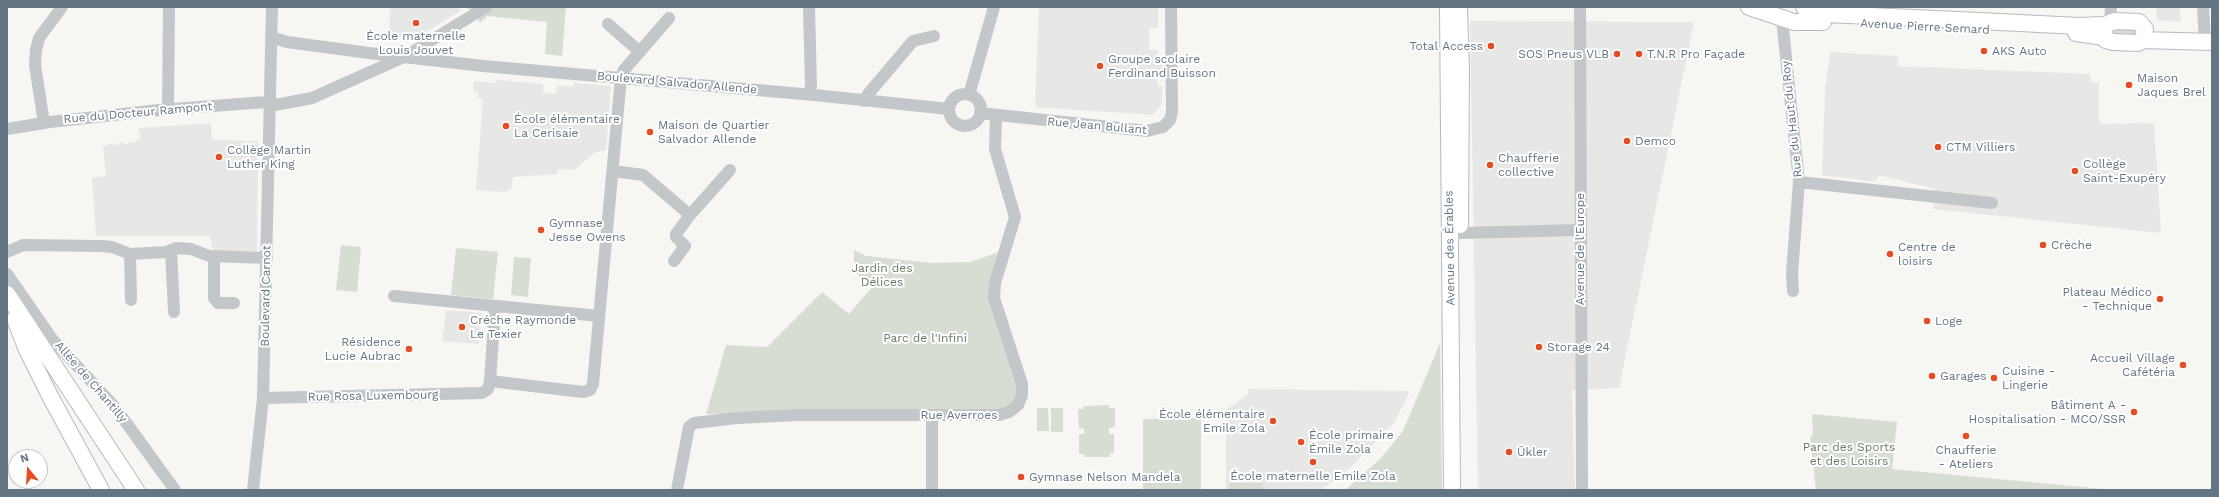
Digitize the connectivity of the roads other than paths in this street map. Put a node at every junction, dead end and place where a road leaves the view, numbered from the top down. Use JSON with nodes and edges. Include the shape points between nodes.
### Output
{"nodes":[{"id":1,"x":62,"y":7,"type":"edge"},
{"id":2,"x":169,"y":7,"type":"edge"},
{"id":3,"x":272,"y":7,"type":"edge"},
{"id":4,"x":486,"y":7,"type":"edge"},
{"id":5,"x":809,"y":7,"type":"edge"},
{"id":6,"x":994,"y":7,"type":"edge"},
{"id":7,"x":1171,"y":7,"type":"edge"},
{"id":8,"x":1448,"y":7,"type":"edge"},
{"id":9,"x":1459,"y":7,"type":"edge"},
{"id":10,"x":1463,"y":7,"type":"edge"},
{"id":11,"x":1580,"y":7,"type":"edge"},
{"id":12,"x":2203,"y":7,"type":"edge"},
{"id":13,"x":1752,"y":8,"type":"edge"},
{"id":14,"x":1804,"y":13,"type":"edge"},
{"id":15,"x":669,"y":18,"type":"dead end"},
{"id":16,"x":1782,"y":19,"type":"junction"},
{"id":17,"x":2108,"y":23,"type":"edge"},
{"id":18,"x":608,"y":24,"type":"dead end"},
{"id":19,"x":2144,"y":34,"type":"junction"},
{"id":20,"x":934,"y":36,"type":"dead end"},
{"id":21,"x":271,"y":37,"type":"junction"},
{"id":22,"x":2209,"y":41,"type":"edge"},
{"id":23,"x":639,"y":51,"type":"junction"},
{"id":24,"x":406,"y":56,"type":"junction"},
{"id":25,"x":1461,"y":68,"type":"junction"},
{"id":26,"x":621,"y":77,"type":"junction"},
{"id":27,"x":809,"y":94,"type":"junction"},
{"id":28,"x":969,"y":95,"type":"junction"},
{"id":29,"x":864,"y":101,"type":"junction"},
{"id":30,"x":269,"y":102,"type":"junction"},
{"id":31,"x":949,"y":109,"type":"junction"},
{"id":32,"x":168,"y":110,"type":"junction"},
{"id":33,"x":980,"y":113,"type":"junction"},
{"id":34,"x":996,"y":116,"type":"junction"},
{"id":35,"x":44,"y":123,"type":"junction"},
{"id":36,"x":7,"y":129,"type":"edge"},
{"id":37,"x":613,"y":170,"type":"junction"},
{"id":38,"x":730,"y":170,"type":"dead end"},
{"id":39,"x":1799,"y":182,"type":"junction"},
{"id":40,"x":1992,"y":203,"type":"dead end"},
{"id":41,"x":690,"y":215,"type":"junction"},
{"id":42,"x":1580,"y":230,"type":"junction"},
{"id":43,"x":1460,"y":233,"type":"junction"},
{"id":44,"x":171,"y":250,"type":"junction"},
{"id":45,"x":7,"y":252,"type":"edge"},
{"id":46,"x":130,"y":254,"type":"junction"},
{"id":47,"x":214,"y":256,"type":"junction"},
{"id":48,"x":267,"y":258,"type":"junction"},
{"id":49,"x":674,"y":261,"type":"dead end"},
{"id":50,"x":7,"y":274,"type":"edge"},
{"id":51,"x":1793,"y":291,"type":"dead end"},
{"id":52,"x":7,"y":294,"type":"edge"},
{"id":53,"x":394,"y":296,"type":"dead end"},
{"id":54,"x":7,"y":299,"type":"edge"},
{"id":55,"x":131,"y":300,"type":"dead end"},
{"id":56,"x":234,"y":303,"type":"dead end"},
{"id":57,"x":495,"y":307,"type":"junction"},
{"id":58,"x":174,"y":312,"type":"dead end"},
{"id":59,"x":599,"y":316,"type":"junction"},
{"id":60,"x":7,"y":319,"type":"edge"},
{"id":61,"x":27,"y":350,"type":"junction"},
{"id":62,"x":490,"y":381,"type":"junction"},
{"id":63,"x":263,"y":398,"type":"junction"},
{"id":64,"x":932,"y":415,"type":"junction"},
{"id":65,"x":101,"y":490,"type":"edge"},
{"id":66,"x":136,"y":490,"type":"edge"},
{"id":67,"x":175,"y":490,"type":"edge"},
{"id":68,"x":253,"y":490,"type":"edge"},
{"id":69,"x":677,"y":490,"type":"edge"},
{"id":70,"x":932,"y":490,"type":"edge"},
{"id":71,"x":1452,"y":490,"type":"edge"},
{"id":72,"x":1460,"y":490,"type":"edge"},
{"id":73,"x":1582,"y":490,"type":"edge"}],
"edges":[{"from":1,"to":35,"type":"street","via":[[39,38],[36,50],[35,65]]},
{"from":2,"to":32,"type":"street"},
{"from":3,"to":21,"type":"street","name":"Boulevard Carnot"},
{"from":4,"to":24,"type":"street","name":"Rue du Docteur Rampont"},
{"from":5,"to":27,"type":"street"},
{"from":6,"to":28,"type":"street"},
{"from":7,"to":34,"type":"street","name":"Rue Jean Bullant","via":[[1172,112],[1170,120],[1163,127],[1148,131]]},
{"from":8,"to":71,"type":"main road","name":"Avenue des Érables"},
{"from":9,"to":25,"type":"main road","name":"Avenue des Érables"},
{"from":10,"to":25,"type":"main road","name":"Avenue des Érables"},
{"from":11,"to":42,"type":"street","name":"Avenue de l'Europe"},
{"from":12,"to":22,"type":"street"},
{"from":13,"to":16,"type":"main road","name":"Avenue Pierre Semard"},
{"from":14,"to":16,"type":"main road","name":"Avenue Pierre Semard","via":[[1794,22]]},
{"from":14,"to":17,"type":"main road","name":"Avenue Pierre Semard","via":[[2078,34]]},
{"from":15,"to":23,"type":"street"},
{"from":16,"to":39,"type":"street","name":"Rue du Haut du Roy"},
{"from":17,"to":19,"type":"main road","name":"Avenue Pierre Semard","via":[[2139,22]]},
{"from":17,"to":19,"type":"main road","name":"Avenue Pierre Semard","via":[[2108,41],[2138,43]]},
{"from":18,"to":23,"type":"street"},
{"from":19,"to":22,"type":"main road","name":"Avenue Pierre Semard"},
{"from":20,"to":29,"type":"street","via":[[913,42]]},
{"from":21,"to":24,"type":"street","name":"Boulevard Salvador Allende","via":[[287,42]]},
{"from":21,"to":30,"type":"street","name":"Boulevard Carnot"},
{"from":23,"to":26,"type":"street"},
{"from":24,"to":26,"type":"street","name":"Boulevard Salvador Allende"},
{"from":24,"to":30,"type":"street","name":"Rue du Docteur Rampont","via":[[312,98],[275,105]]},
{"from":25,"to":43,"type":"main road","name":"Avenue des Érables"},
{"from":26,"to":27,"type":"street","name":"Boulevard Salvador Allende"},
{"from":26,"to":37,"type":"street"},
{"from":27,"to":29,"type":"street","name":"Boulevard Salvador Allende"},
{"from":28,"to":31,"type":"street","via":[[955,98]]},
{"from":28,"to":33,"type":"street","via":[[979,104]]},
{"from":29,"to":31,"type":"street","name":"Boulevard Salvador Allende"},
{"from":30,"to":32,"type":"street","name":"Rue du Docteur Rampont"},
{"from":30,"to":48,"type":"street","name":"Boulevard Carnot"},
{"from":31,"to":33,"type":"street","via":[[952,120],[960,126],[975,122]]},
{"from":32,"to":35,"type":"street","name":"Rue du Docteur Rampont"},
{"from":33,"to":34,"type":"street","name":"Rue Jean Bullant"},
{"from":34,"to":64,"type":"street","name":"Rue Averroes","via":[[995,149],[1015,217],[995,283],[994,298],[1019,374],[1022,395],[1018,405],[1009,412],[999,415]]},
{"from":35,"to":36,"type":"street","name":"Rue du Docteur Rampont"},
{"from":37,"to":41,"type":"street","via":[[643,175]]},
{"from":37,"to":59,"type":"street"},
{"from":38,"to":41,"type":"street"},
{"from":39,"to":40,"type":"street"},
{"from":39,"to":51,"type":"street","name":"Rue du Haut du Roy"},
{"from":41,"to":49,"type":"street","via":[[676,234],[684,246]]},
{"from":42,"to":43,"type":"street"},
{"from":42,"to":73,"type":"street","name":"Avenue de l'Europe"},
{"from":43,"to":72,"type":"main road","name":"Avenue des Érables"},
{"from":44,"to":46,"type":"street"},
{"from":44,"to":47,"type":"street","via":[[191,249]]},
{"from":44,"to":58,"type":"street"},
{"from":45,"to":46,"type":"street","via":[[23,245],[108,246]]},
{"from":46,"to":55,"type":"street"},
{"from":47,"to":48,"type":"street"},
{"from":47,"to":56,"type":"street","via":[[214,298],[218,303]]},
{"from":48,"to":63,"type":"street","name":"Boulevard Carnot"},
{"from":50,"to":67,"type":"street","name":"Allée de Chantilly","via":[[48,333],[114,406]]},
{"from":52,"to":66,"type":"main road"},
{"from":53,"to":57,"type":"street"},
{"from":54,"to":61,"type":"main road"},
{"from":57,"to":59,"type":"street"},
{"from":57,"to":62,"type":"street"},
{"from":59,"to":62,"type":"street","via":[[593,384],[590,390],[583,392]]},
{"from":60,"to":61,"type":"street"},
{"from":61,"to":65,"type":"main road"},
{"from":62,"to":63,"type":"street","name":"Rue Rosa Luxembourg","via":[[488,389],[475,395],[382,394]]},
{"from":63,"to":68,"type":"street","name":"Boulevard Carnot"},
{"from":64,"to":69,"type":"street","name":"Rue Averroes","via":[[798,415],[694,423],[689,427]]},
{"from":64,"to":70,"type":"street"}]}
